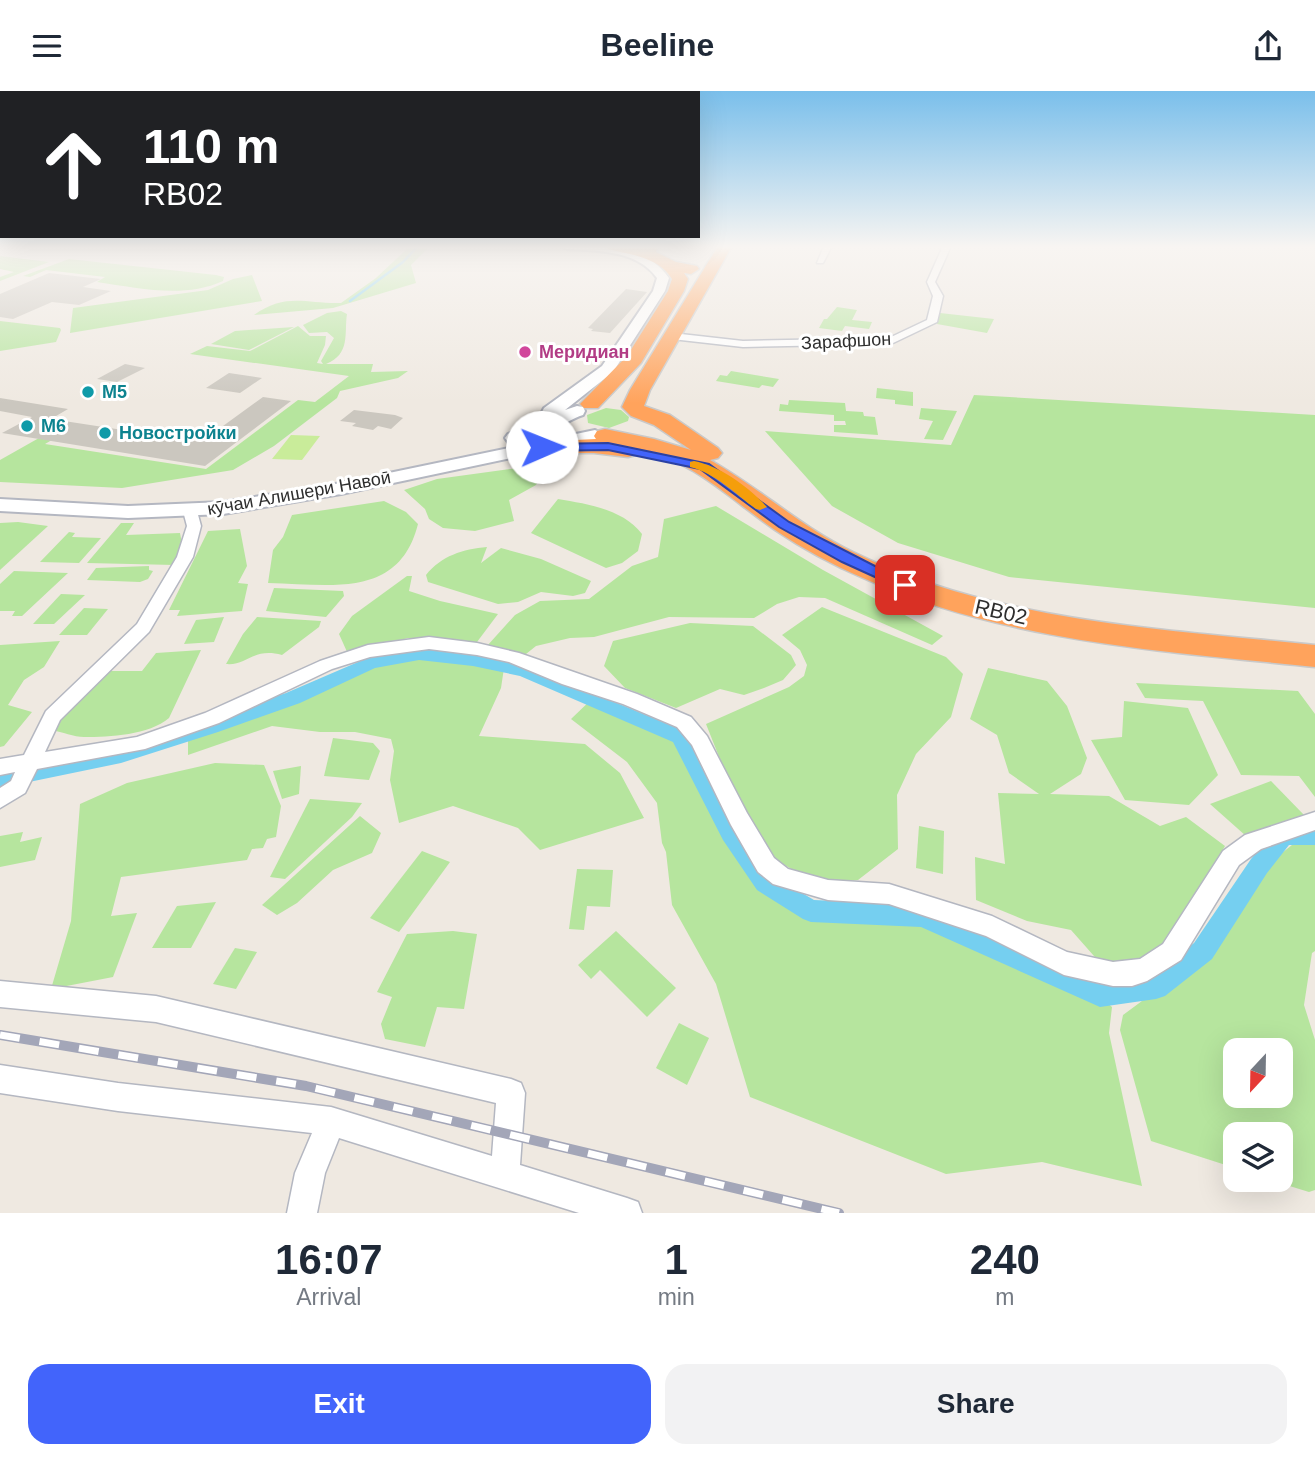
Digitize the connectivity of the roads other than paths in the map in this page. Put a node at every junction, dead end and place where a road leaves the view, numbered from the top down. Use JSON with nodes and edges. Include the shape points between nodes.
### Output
{"nodes":[{"id":1,"x":655,"y":298,"type":"edge"},
{"id":2,"x":671,"y":298,"type":"edge"},
{"id":3,"x":695,"y":298,"type":"edge"},
{"id":4,"x":937,"y":298,"type":"edge"},
{"id":5,"x":672,"y":336,"type":"junction"},
{"id":6,"x":612,"y":374,"type":"junction"},
{"id":7,"x":646,"y":382,"type":"junction"},
{"id":8,"x":584,"y":407,"type":"junction"},
{"id":9,"x":636,"y":409,"type":"junction"},
{"id":10,"x":600,"y":435,"type":"junction"},
{"id":11,"x":521,"y":448,"type":"junction"},
{"id":12,"x":453,"y":453,"type":"junction"},
{"id":13,"x":715,"y":468,"type":"junction"},
{"id":14,"x":0,"y":491,"type":"edge"},
{"id":15,"x":0,"y":505,"type":"edge"},
{"id":16,"x":190,"y":511,"type":"junction"},
{"id":17,"x":1315,"y":643,"type":"edge"},
{"id":18,"x":1315,"y":656,"type":"edge"},
{"id":19,"x":31,"y":761,"type":"junction"},
{"id":20,"x":0,"y":767,"type":"edge"},
{"id":21,"x":0,"y":799,"type":"edge"},
{"id":22,"x":1315,"y":821,"type":"edge"},
{"id":23,"x":0,"y":994,"type":"edge"},
{"id":24,"x":0,"y":1079,"type":"edge"},
{"id":25,"x":331,"y":1121,"type":"junction"},
{"id":26,"x":505,"y":1174,"type":"junction"},
{"id":27,"x":302,"y":1213,"type":"edge"},
{"id":28,"x":627,"y":1213,"type":"edge"}],
"edges":[{"from":1,"to":6,"type":"street"},
{"from":2,"to":6,"type":"highway","via":[[634,359]]},
{"from":3,"to":5,"type":"highway"},
{"from":4,"to":5,"type":"street","name":"Зарафшон","via":[[932,322],[891,341],[756,344]]},
{"from":5,"to":7,"type":"highway"},
{"from":6,"to":8,"type":"highway"},
{"from":6,"to":12,"type":"street","via":[[530,425]]},
{"from":7,"to":9,"type":"highway"},
{"from":7,"to":13,"type":"highway","via":[[655,400],[706,439]]},
{"from":8,"to":9,"type":"highway","via":[[618,402]]},
{"from":8,"to":10,"type":"highway","via":[[573,425]]},
{"from":8,"to":12,"type":"street","name":"кӯчаи Алишери Навоӣ","via":[[536,431]]},
{"from":9,"to":10,"type":"highway","via":[[643,419],[638,427]]},
{"from":9,"to":13,"type":"highway","via":[[662,420]]},
{"from":10,"to":11,"type":"street","name":"кӯчаи Алишери Навоӣ"},
{"from":10,"to":13,"type":"highway","via":[[662,447]]},
{"from":11,"to":13,"type":"highway","via":[[608,447]]},
{"from":11,"to":16,"type":"street","name":"кӯчаи Алишери Навоӣ","via":[[317,493]]},
{"from":12,"to":14,"type":"street","name":"кӯчаи Алишери Навоӣ","via":[[245,491],[119,497]]},
{"from":13,"to":17,"type":"highway","name":"RB02","via":[[857,548],[913,573],[968,590],[1025,606],[1149,627]]},
{"from":13,"to":18,"type":"highway","name":"RB02","via":[[784,525],[905,585],[1075,628]]},
{"from":15,"to":16,"type":"street","name":"кӯчаи Алишери Навоӣ"},
{"from":16,"to":19,"type":"street","via":[[194,526],[185,557],[143,628],[53,716]]},
{"from":19,"to":20,"type":"street"},
{"from":19,"to":21,"type":"street","via":[[18,787]]},
{"from":19,"to":22,"type":"street","via":[[138,744],[212,718],[326,665],[368,651],[429,643],[477,649],[513,657],[684,722],[699,741],[766,865],[781,877],[828,890],[889,894],[992,927],[1064,964],[1113,974],[1147,969],[1172,952],[1231,858],[1253,842]]},
{"from":23,"to":26,"type":"street","via":[[156,1009],[511,1093]]},
{"from":24,"to":25,"type":"street"},
{"from":25,"to":26,"type":"street"},
{"from":25,"to":27,"type":"street","via":[[310,1173]]},
{"from":26,"to":28,"type":"street"}]}
